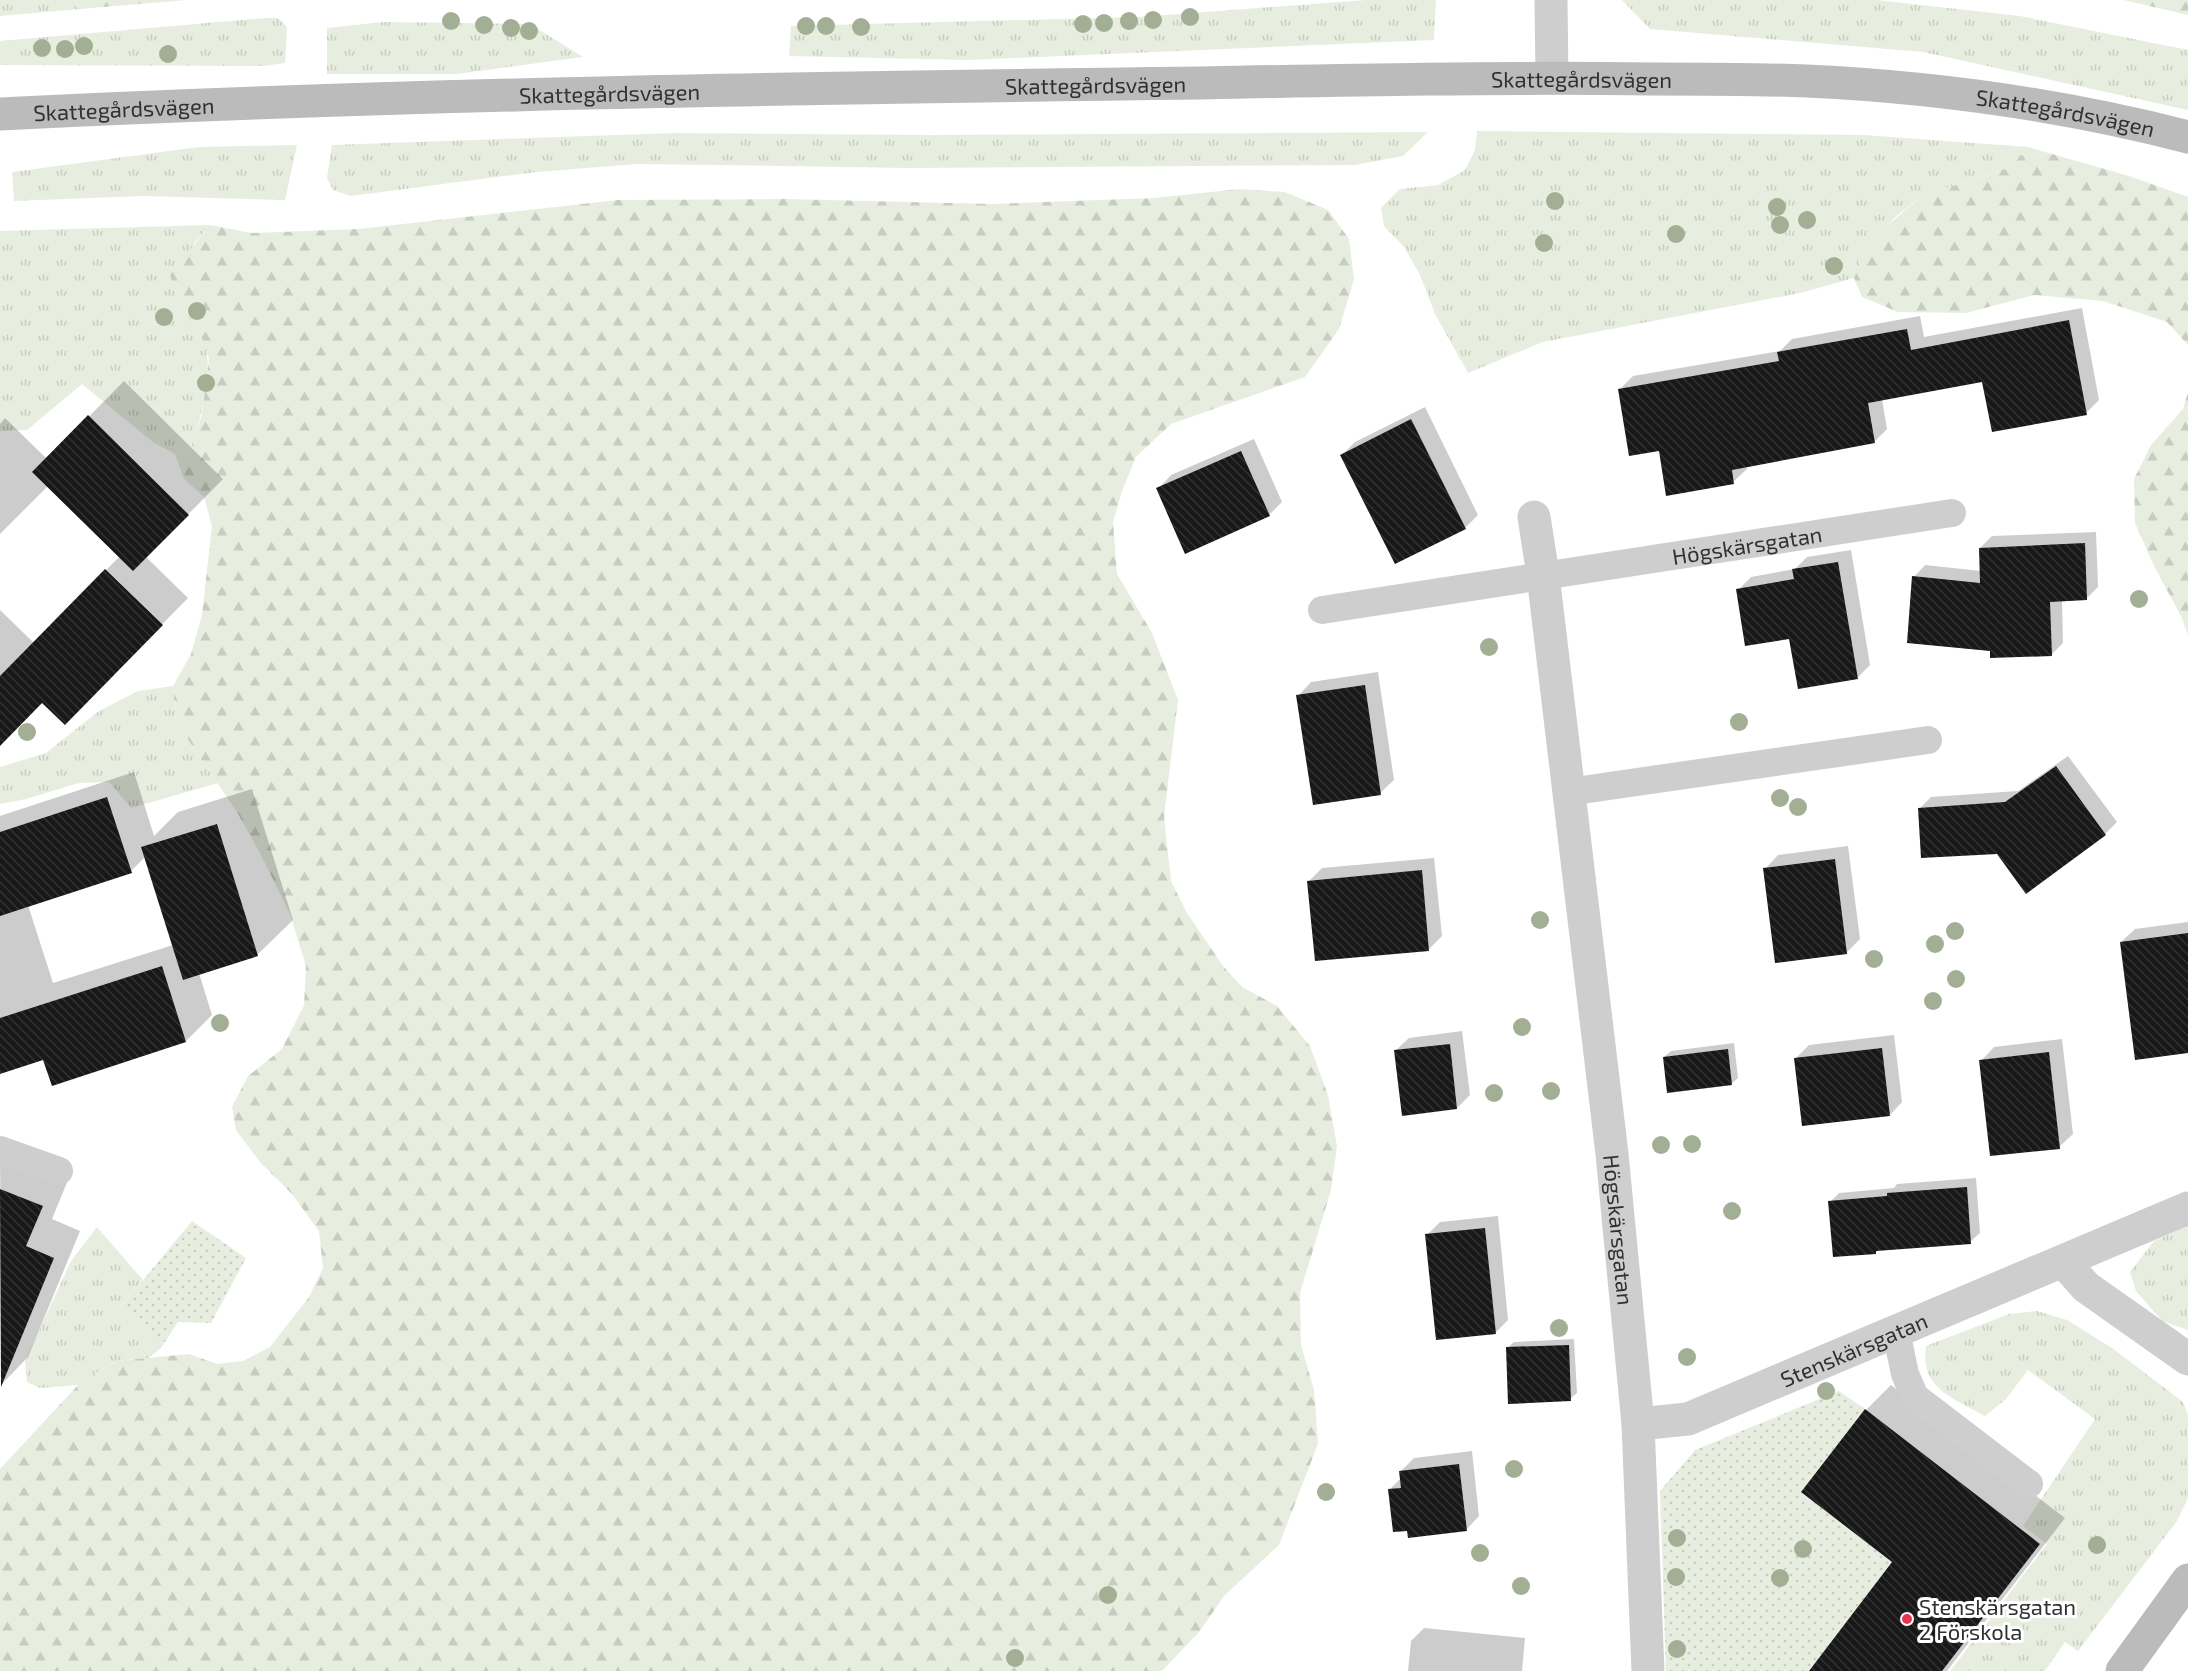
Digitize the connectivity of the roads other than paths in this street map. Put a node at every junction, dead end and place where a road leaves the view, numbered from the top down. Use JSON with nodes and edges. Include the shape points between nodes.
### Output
{"nodes":[{"id":1,"x":1551,"y":0,"type":"edge"},
{"id":2,"x":1552,"y":77,"type":"junction"},
{"id":3,"x":0,"y":114,"type":"edge"},
{"id":4,"x":2188,"y":136,"type":"edge"},
{"id":5,"x":1952,"y":513,"type":"dead end"},
{"id":6,"x":1534,"y":518,"type":"dead end"},
{"id":7,"x":1543,"y":575,"type":"junction"},
{"id":8,"x":1322,"y":610,"type":"dead end"},
{"id":9,"x":1928,"y":740,"type":"dead end"},
{"id":10,"x":1568,"y":792,"type":"junction"},
{"id":11,"x":0,"y":1150,"type":"edge"},
{"id":12,"x":59,"y":1171,"type":"dead end"},
{"id":13,"x":2188,"y":1208,"type":"edge"},
{"id":14,"x":2064,"y":1262,"type":"junction"},
{"id":15,"x":1896,"y":1331,"type":"junction"},
{"id":16,"x":2188,"y":1359,"type":"edge"},
{"id":17,"x":1638,"y":1424,"type":"junction"},
{"id":18,"x":2029,"y":1484,"type":"dead end"},
{"id":19,"x":2188,"y":1580,"type":"edge"},
{"id":20,"x":1648,"y":1671,"type":"edge"},
{"id":21,"x":2122,"y":1671,"type":"edge"}],
"edges":[{"from":1,"to":2,"type":"street"},
{"from":2,"to":3,"type":"street","name":"Skattegårdsvägen","via":[[479,96]]},
{"from":2,"to":4,"type":"street","name":"Skattegårdsvägen","via":[[1806,81],[1881,87],[2072,111]]},
{"from":5,"to":7,"type":"lane","name":"Högskärsgatan"},
{"from":6,"to":7,"type":"street","name":"Högskärsgatan"},
{"from":7,"to":8,"type":"lane"},
{"from":7,"to":10,"type":"street","name":"Högskärsgatan"},
{"from":9,"to":10,"type":"lane"},
{"from":10,"to":17,"type":"street","name":"Högskärsgatan","via":[[1612,1154]]},
{"from":11,"to":12,"type":"lane"},
{"from":13,"to":14,"type":"street","name":"Stenskärsgatan"},
{"from":14,"to":15,"type":"street","name":"Stenskärsgatan"},
{"from":14,"to":16,"type":"street","via":[[2086,1287]]},
{"from":15,"to":17,"type":"street","name":"Stenskärsgatan","via":[[1688,1419]]},
{"from":15,"to":18,"type":"lane","via":[[1905,1374],[1915,1397]]},
{"from":17,"to":20,"type":"street","name":"Högskärsgatan"},
{"from":19,"to":21,"type":"street"}]}
